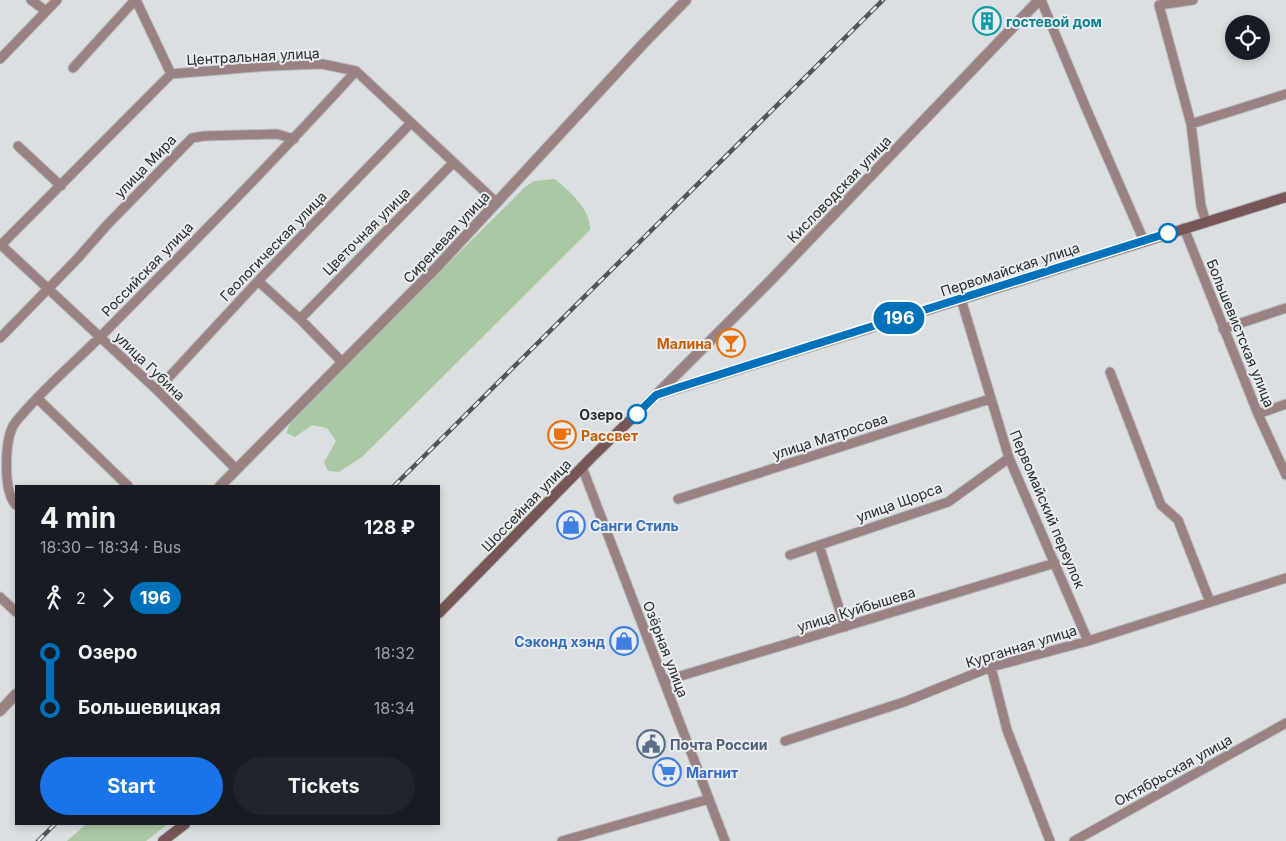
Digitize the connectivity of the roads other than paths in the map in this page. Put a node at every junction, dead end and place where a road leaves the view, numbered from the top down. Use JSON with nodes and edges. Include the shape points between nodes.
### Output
{"nodes":[{"id":1,"x":31,"y":0,"type":"edge"},
{"id":2,"x":57,"y":0,"type":"edge"},
{"id":3,"x":135,"y":0,"type":"edge"},
{"id":4,"x":686,"y":0,"type":"edge"},
{"id":5,"x":1040,"y":0,"type":"edge"},
{"id":6,"x":1193,"y":0,"type":"edge"},
{"id":7,"x":46,"y":11,"type":"junction"},
{"id":8,"x":0,"y":58,"type":"edge"},
{"id":9,"x":73,"y":68,"type":"dead end"},
{"id":10,"x":356,"y":71,"type":"junction"},
{"id":11,"x":171,"y":74,"type":"junction"},
{"id":12,"x":1286,"y":94,"type":"edge"},
{"id":13,"x":411,"y":123,"type":"junction"},
{"id":14,"x":1191,"y":124,"type":"junction"},
{"id":15,"x":294,"y":139,"type":"junction"},
{"id":16,"x":18,"y":146,"type":"dead end"},
{"id":17,"x":453,"y":163,"type":"junction"},
{"id":18,"x":61,"y":186,"type":"junction"},
{"id":19,"x":1286,"y":197,"type":"edge"},
{"id":20,"x":497,"y":203,"type":"junction"},
{"id":21,"x":1206,"y":222,"type":"junction"},
{"id":22,"x":1184,"y":228,"type":"junction"},
{"id":23,"x":1144,"y":241,"type":"junction"},
{"id":24,"x":0,"y":245,"type":"edge"},
{"id":25,"x":258,"y":281,"type":"junction"},
{"id":26,"x":46,"y":291,"type":"junction"},
{"id":27,"x":961,"y":299,"type":"junction"},
{"id":28,"x":1286,"y":308,"type":"edge"},
{"id":29,"x":300,"y":319,"type":"junction"},
{"id":30,"x":1223,"y":329,"type":"junction"},
{"id":31,"x":100,"y":337,"type":"junction"},
{"id":32,"x":0,"y":338,"type":"edge"},
{"id":33,"x":342,"y":362,"type":"junction"},
{"id":34,"x":1110,"y":372,"type":"dead end"},
{"id":35,"x":157,"y":390,"type":"junction"},
{"id":36,"x":656,"y":395,"type":"junction"},
{"id":37,"x":37,"y":398,"type":"junction"},
{"id":38,"x":990,"y":400,"type":"junction"},
{"id":39,"x":1286,"y":404,"type":"edge"},
{"id":40,"x":1258,"y":414,"type":"junction"},
{"id":41,"x":1009,"y":458,"type":"junction"},
{"id":42,"x":3,"y":464,"type":"edge"},
{"id":43,"x":582,"y":467,"type":"junction"},
{"id":44,"x":236,"y":469,"type":"junction"},
{"id":45,"x":1286,"y":474,"type":"edge"},
{"id":46,"x":127,"y":485,"type":"edge"},
{"id":47,"x":221,"y":485,"type":"edge"},
{"id":48,"x":678,"y":499,"type":"dead end"},
{"id":49,"x":15,"y":504,"type":"edge"},
{"id":50,"x":819,"y":545,"type":"junction"},
{"id":51,"x":790,"y":555,"type":"dead end"},
{"id":52,"x":1055,"y":563,"type":"junction"},
{"id":53,"x":1286,"y":578,"type":"edge"},
{"id":54,"x":0,"y":596,"type":"edge"},
{"id":55,"x":1210,"y":602,"type":"junction"},
{"id":56,"x":15,"y":611,"type":"edge"},
{"id":57,"x":440,"y":612,"type":"edge"},
{"id":58,"x":845,"y":627,"type":"junction"},
{"id":59,"x":1088,"y":641,"type":"junction"},
{"id":60,"x":991,"y":667,"type":"junction"},
{"id":61,"x":664,"y":681,"type":"junction"},
{"id":62,"x":15,"y":695,"type":"edge"},
{"id":63,"x":1,"y":708,"type":"edge"},
{"id":64,"x":1286,"y":724,"type":"edge"},
{"id":65,"x":785,"y":741,"type":"dead end"},
{"id":66,"x":708,"y":799,"type":"junction"},
{"id":67,"x":184,"y":825,"type":"edge"},
{"id":68,"x":162,"y":841,"type":"edge"},
{"id":69,"x":562,"y":841,"type":"edge"},
{"id":70,"x":725,"y":841,"type":"edge"},
{"id":71,"x":1050,"y":841,"type":"edge"},
{"id":72,"x":1074,"y":841,"type":"edge"}],
"edges":[{"from":1,"to":7,"type":"street"},
{"from":2,"to":7,"type":"street"},
{"from":3,"to":9,"type":"street"},
{"from":3,"to":11,"type":"street"},
{"from":4,"to":20,"type":"street","name":"Сиреневая улица"},
{"from":5,"to":23,"type":"street"},
{"from":5,"to":36,"type":"street","name":"Кисловодская улица"},
{"from":6,"to":14,"type":"street","via":[[1159,5]]},
{"from":7,"to":8,"type":"street"},
{"from":10,"to":11,"type":"street","name":"Центральная улица","via":[[322,64]]},
{"from":10,"to":13,"type":"street"},
{"from":10,"to":15,"type":"street","name":"Российская улица"},
{"from":11,"to":18,"type":"street","name":"Центральная улица"},
{"from":12,"to":14,"type":"street"},
{"from":13,"to":17,"type":"street"},
{"from":13,"to":25,"type":"street","name":"Геологическая улица"},
{"from":14,"to":21,"type":"street","via":[[1201,206]]},
{"from":15,"to":26,"type":"street","name":"улица Мира","via":[[277,134],[192,138]]},
{"from":15,"to":31,"type":"street","name":"Российская улица"},
{"from":16,"to":18,"type":"street"},
{"from":17,"to":20,"type":"street"},
{"from":17,"to":29,"type":"street","name":"Цветочная улица"},
{"from":18,"to":24,"type":"street","name":"Центральная улица"},
{"from":19,"to":21,"type":"main road","name":"Первомайская улица"},
{"from":20,"to":33,"type":"street","name":"Сиреневая улица"},
{"from":21,"to":22,"type":"main road","name":"Первомайская улица"},
{"from":22,"to":23,"type":"main road","name":"Первомайская улица"},
{"from":22,"to":30,"type":"street","name":"Большевистская улица"},
{"from":23,"to":27,"type":"main road","name":"Первомайская улица"},
{"from":24,"to":26,"type":"street","name":"улица Губина"},
{"from":25,"to":29,"type":"street"},
{"from":25,"to":35,"type":"street","name":"Геологическая улица"},
{"from":26,"to":31,"type":"street","name":"улица Губина"},
{"from":26,"to":32,"type":"street","name":"улица Мира"},
{"from":27,"to":36,"type":"main road","name":"Первомайская улица"},
{"from":27,"to":38,"type":"street","name":"Первомайский переулок"},
{"from":28,"to":30,"type":"street"},
{"from":29,"to":33,"type":"street"},
{"from":30,"to":40,"type":"street","name":"Большевистская улица"},
{"from":31,"to":35,"type":"street","name":"улица Губина"},
{"from":31,"to":37,"type":"street","name":"Российская улица"},
{"from":33,"to":44,"type":"street","name":"Сиреневая улица"},
{"from":34,"to":55,"type":"street","via":[[1161,505],[1178,520]]},
{"from":35,"to":44,"type":"street","name":"улица Губина"},
{"from":36,"to":43,"type":"main road","name":"Шоссейная улица"},
{"from":37,"to":42,"type":"street","name":"Российская улица","via":[[11,429]]},
{"from":37,"to":46,"type":"street"},
{"from":38,"to":41,"type":"street","name":"Первомайский переулок"},
{"from":38,"to":48,"type":"street","name":"улица Матросова"},
{"from":39,"to":40,"type":"street"},
{"from":40,"to":45,"type":"street","name":"Большевистская улица"},
{"from":41,"to":50,"type":"street","name":"улица Щорса","via":[[948,502]]},
{"from":41,"to":52,"type":"street","name":"Первомайский переулок"},
{"from":42,"to":49,"type":"street","name":"Российская улица"},
{"from":43,"to":57,"type":"main road","name":"Шоссейная улица"},
{"from":43,"to":61,"type":"street","name":"Озёрная улица"},
{"from":44,"to":47,"type":"street","name":"Сиреневая улица"},
{"from":50,"to":51,"type":"street","name":"улица Щорса"},
{"from":50,"to":58,"type":"street"},
{"from":52,"to":58,"type":"street","name":"улица Куйбышева"},
{"from":52,"to":59,"type":"street","name":"Первомайский переулок"},
{"from":53,"to":55,"type":"street","name":"Курганная улица"},
{"from":54,"to":56,"type":"street"},
{"from":55,"to":59,"type":"street","name":"Курганная улица"},
{"from":58,"to":61,"type":"street","name":"улица Куйбышева"},
{"from":59,"to":60,"type":"street","name":"Курганная улица"},
{"from":60,"to":65,"type":"street","name":"Курганная улица","via":[[904,702]]},
{"from":60,"to":71,"type":"street","via":[[1007,730]]},
{"from":61,"to":66,"type":"street","name":"Озёрная улица"},
{"from":62,"to":63,"type":"street"},
{"from":64,"to":72,"type":"street","name":"Октябрьская улица"},
{"from":66,"to":69,"type":"street"},
{"from":66,"to":70,"type":"street","name":"Озёрная улица"},
{"from":67,"to":68,"type":"main road"}]}
